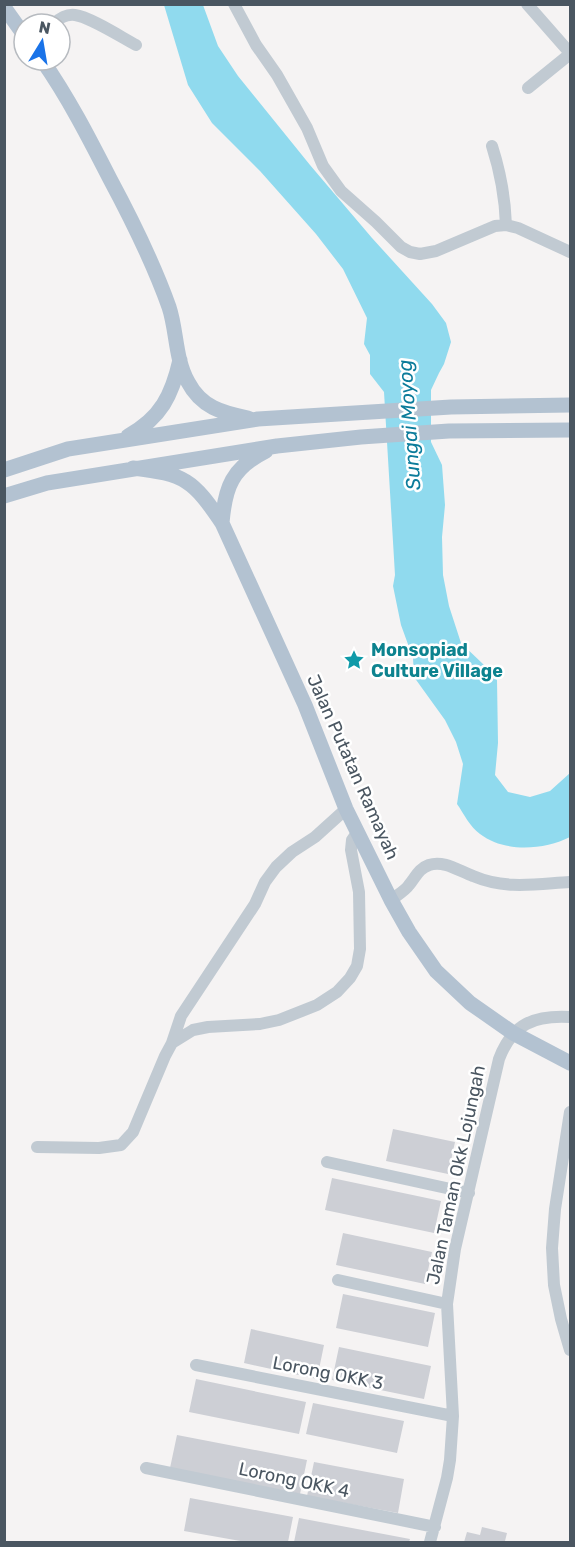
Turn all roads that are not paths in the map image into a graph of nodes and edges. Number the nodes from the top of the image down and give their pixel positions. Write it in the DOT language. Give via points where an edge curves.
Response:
graph roads {
  1 [pos="234,4"];
  2 [pos="527,4"];
  3 [pos="72,15"];
  4 [pos="136,45"];
  5 [pos="570,54"];
  6 [pos="49,72"];
  7 [pos="528,88"];
  8 [pos="492,146"];
  9 [pos="506,225"];
  10 [pos="570,252"];
  11 [pos="180,360"];
  12 [pos="570,405"];
  13 [pos="258,419"];
  14 [pos="570,430"];
  15 [pos="121,440"];
  16 [pos="277,446"];
  17 [pos="133,468"];
  18 [pos="4,470"];
  19 [pos="4,496"];
  20 [pos="222,523"];
  21 [pos="346,809"];
  22 [pos="357,833"];
  23 [pos="570,882"];
  24 [pos="391,900"];
  25 [pos="570,1017"];
  26 [pos="513,1033"];
  27 [pos="172,1043"];
  28 [pos="570,1062"];
  29 [pos="570,1112"];
  30 [pos="37,1147"];
  31 [pos="327,1162"];
  32 [pos="469,1193"];
  33 [pos="338,1280"];
  34 [pos="447,1304"];
  35 [pos="570,1350"];
  36 [pos="196,1365"];
  37 [pos="453,1416"];
  38 [pos="146,1468"];
  39 [pos="435,1527"];
  40 [pos="430,1542"];
  1 -- 9 [label="street" via="307,128 331,179 401,248 410,252 436,251"];
  2 -- 5 [label="street"];
  3 -- 4 [label="street" via="86,18"];
  5 -- 7 [label="street"];
  6 -- 11 [label="main road" via="140,237 169,309"];
  8 -- 9 [label="street" via="501,172"];
  9 -- 10 [label="street"];
  11 -- 13 [label="main road" via="187,382 207,404 216,410"];
  11 -- 15 [label="main road" via="165,402 153,419"];
  12 -- 13 [label="main road" via="451,407"];
  13 -- 15 [label="main road"];
  14 -- 16 [label="main road" via="449,431"];
  15 -- 18 [label="main road" via="68,449"];
  16 -- 17 [label="main road"];
  16 -- 20 [label="main road" via="239,469 224,501"];
  17 -- 19 [label="main road" via="47,483"];
  17 -- 20 [label="main road, Jalan Putatan Ramayah" via="177,476 193,485"];
  20 -- 21 [label="main road, Jalan Putatan Ramayah" via="305,705"];
  21 -- 22 [label="main road, Jalan Putatan Ramayah"];
  21 -- 27 [label="street" via="276,867 181,1016"];
  22 -- 24 [label="main road, Jalan Putatan Ramayah"];
  22 -- 27 [label="street" via="351,850 358,892 360,949 357,966 337,993 279,1020 193,1030"];
  23 -- 24 [label="street" via="514,886 489,882 458,868 431,864 422,868 409,886"];
  24 -- 26 [label="main road, Jalan Putatan Ramayah" via="436,971 470,1003"];
  25 -- 26 [label="street" via="548,1017"];
  26 -- 28 [label="main road, Jalan Putatan Ramayah"];
  26 -- 32 [label="street, Jalan Taman Okk Lojungah" via="499,1059"];
  27 -- 30 [label="street" via="133,1132 121,1144 99,1148"];
  29 -- 35 [label="street" via="552,1248 554,1285"];
  31 -- 32 [label="street"];
  32 -- 34 [label="street, Jalan Taman Okk Lojungah"];
  33 -- 34 [label="street"];
  34 -- 37 [label="street, Jalan Taman Okk Lojungah"];
  36 -- 37 [label="street, Lorong OKK 3"];
  37 -- 39 [label="street, Jalan Taman Okk Lojungah" via="450,1460"];
  38 -- 39 [label="street, Lorong OKK 4"];
  39 -- 40 [label="street, Jalan Taman Okk Lojungah"];
}
